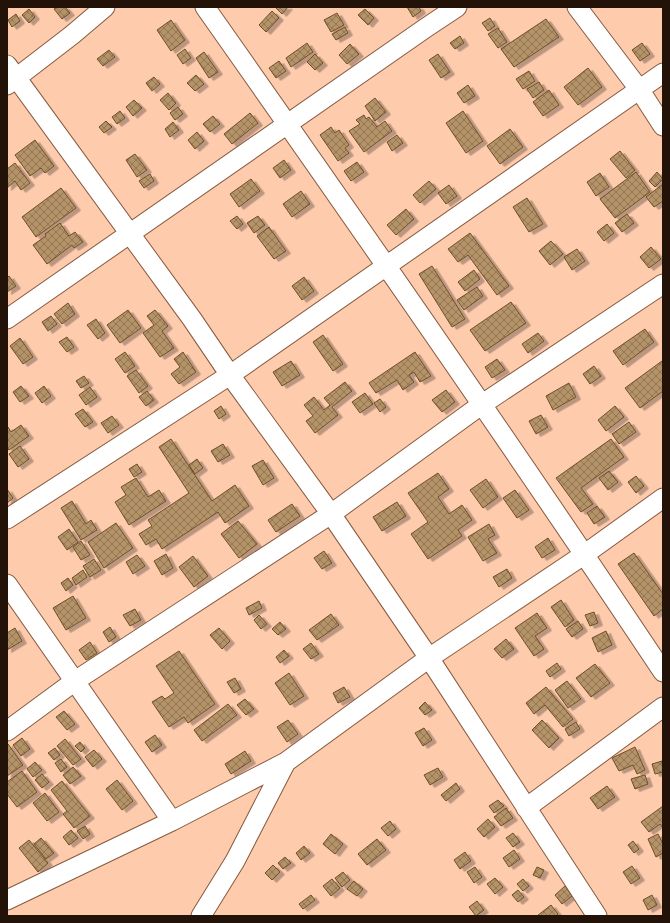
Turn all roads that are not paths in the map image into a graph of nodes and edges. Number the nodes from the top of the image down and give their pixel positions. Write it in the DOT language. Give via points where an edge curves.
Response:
graph roads {
  1 [pos="106,7"];
  2 [pos="205,7"];
  3 [pos="457,7"];
  4 [pos="577,7"];
  5 [pos="663,73"];
  6 [pos="10,76"];
  7 [pos="639,89"];
  8 [pos="287,125"];
  9 [pos="663,126"];
  10 [pos="129,233"];
  11 [pos="387,266"];
  12 [pos="663,284"];
  13 [pos="7,319"];
  14 [pos="230,375"];
  15 [pos="481,405"];
  16 [pos="663,498"];
  17 [pos="331,514"];
  18 [pos="7,519"];
  19 [pos="585,554"];
  20 [pos="7,584"];
  21 [pos="429,658"];
  22 [pos="663,672"];
  23 [pos="75,681"];
  24 [pos="663,707"];
  25 [pos="7,730"];
  26 [pos="286,762"];
  27 [pos="526,808"];
  28 [pos="172,821"];
  29 [pos="7,900"];
  30 [pos="201,916"];
  31 [pos="597,916"];
  1 -- 6 [label="street" via="72,35"];
  2 -- 8 [label="street"];
  3 -- 8 [label="street"];
  4 -- 7 [label="street"];
  5 -- 7 [label="street"];
  6 -- 10 [label="street"];
  7 -- 9 [label="street"];
  7 -- 11 [label="street"];
  8 -- 10 [label="street"];
  8 -- 11 [label="street"];
  10 -- 13 [label="street"];
  10 -- 14 [label="street"];
  11 -- 14 [label="street"];
  11 -- 15 [label="street"];
  12 -- 15 [label="street"];
  14 -- 17 [label="street"];
  14 -- 18 [label="street"];
  15 -- 17 [label="street"];
  15 -- 19 [label="street"];
  16 -- 19 [label="street"];
  17 -- 21 [label="street"];
  17 -- 23 [label="street"];
  19 -- 21 [label="street"];
  19 -- 22 [label="street"];
  20 -- 23 [label="street"];
  21 -- 26 [label="street"];
  21 -- 27 [label="street"];
  23 -- 25 [label="street"];
  23 -- 28 [label="street"];
  24 -- 27 [label="street"];
  26 -- 28 [label="street"];
  26 -- 30 [label="street" via="235,861"];
  27 -- 31 [label="street"];
  28 -- 29 [label="street"];
}
